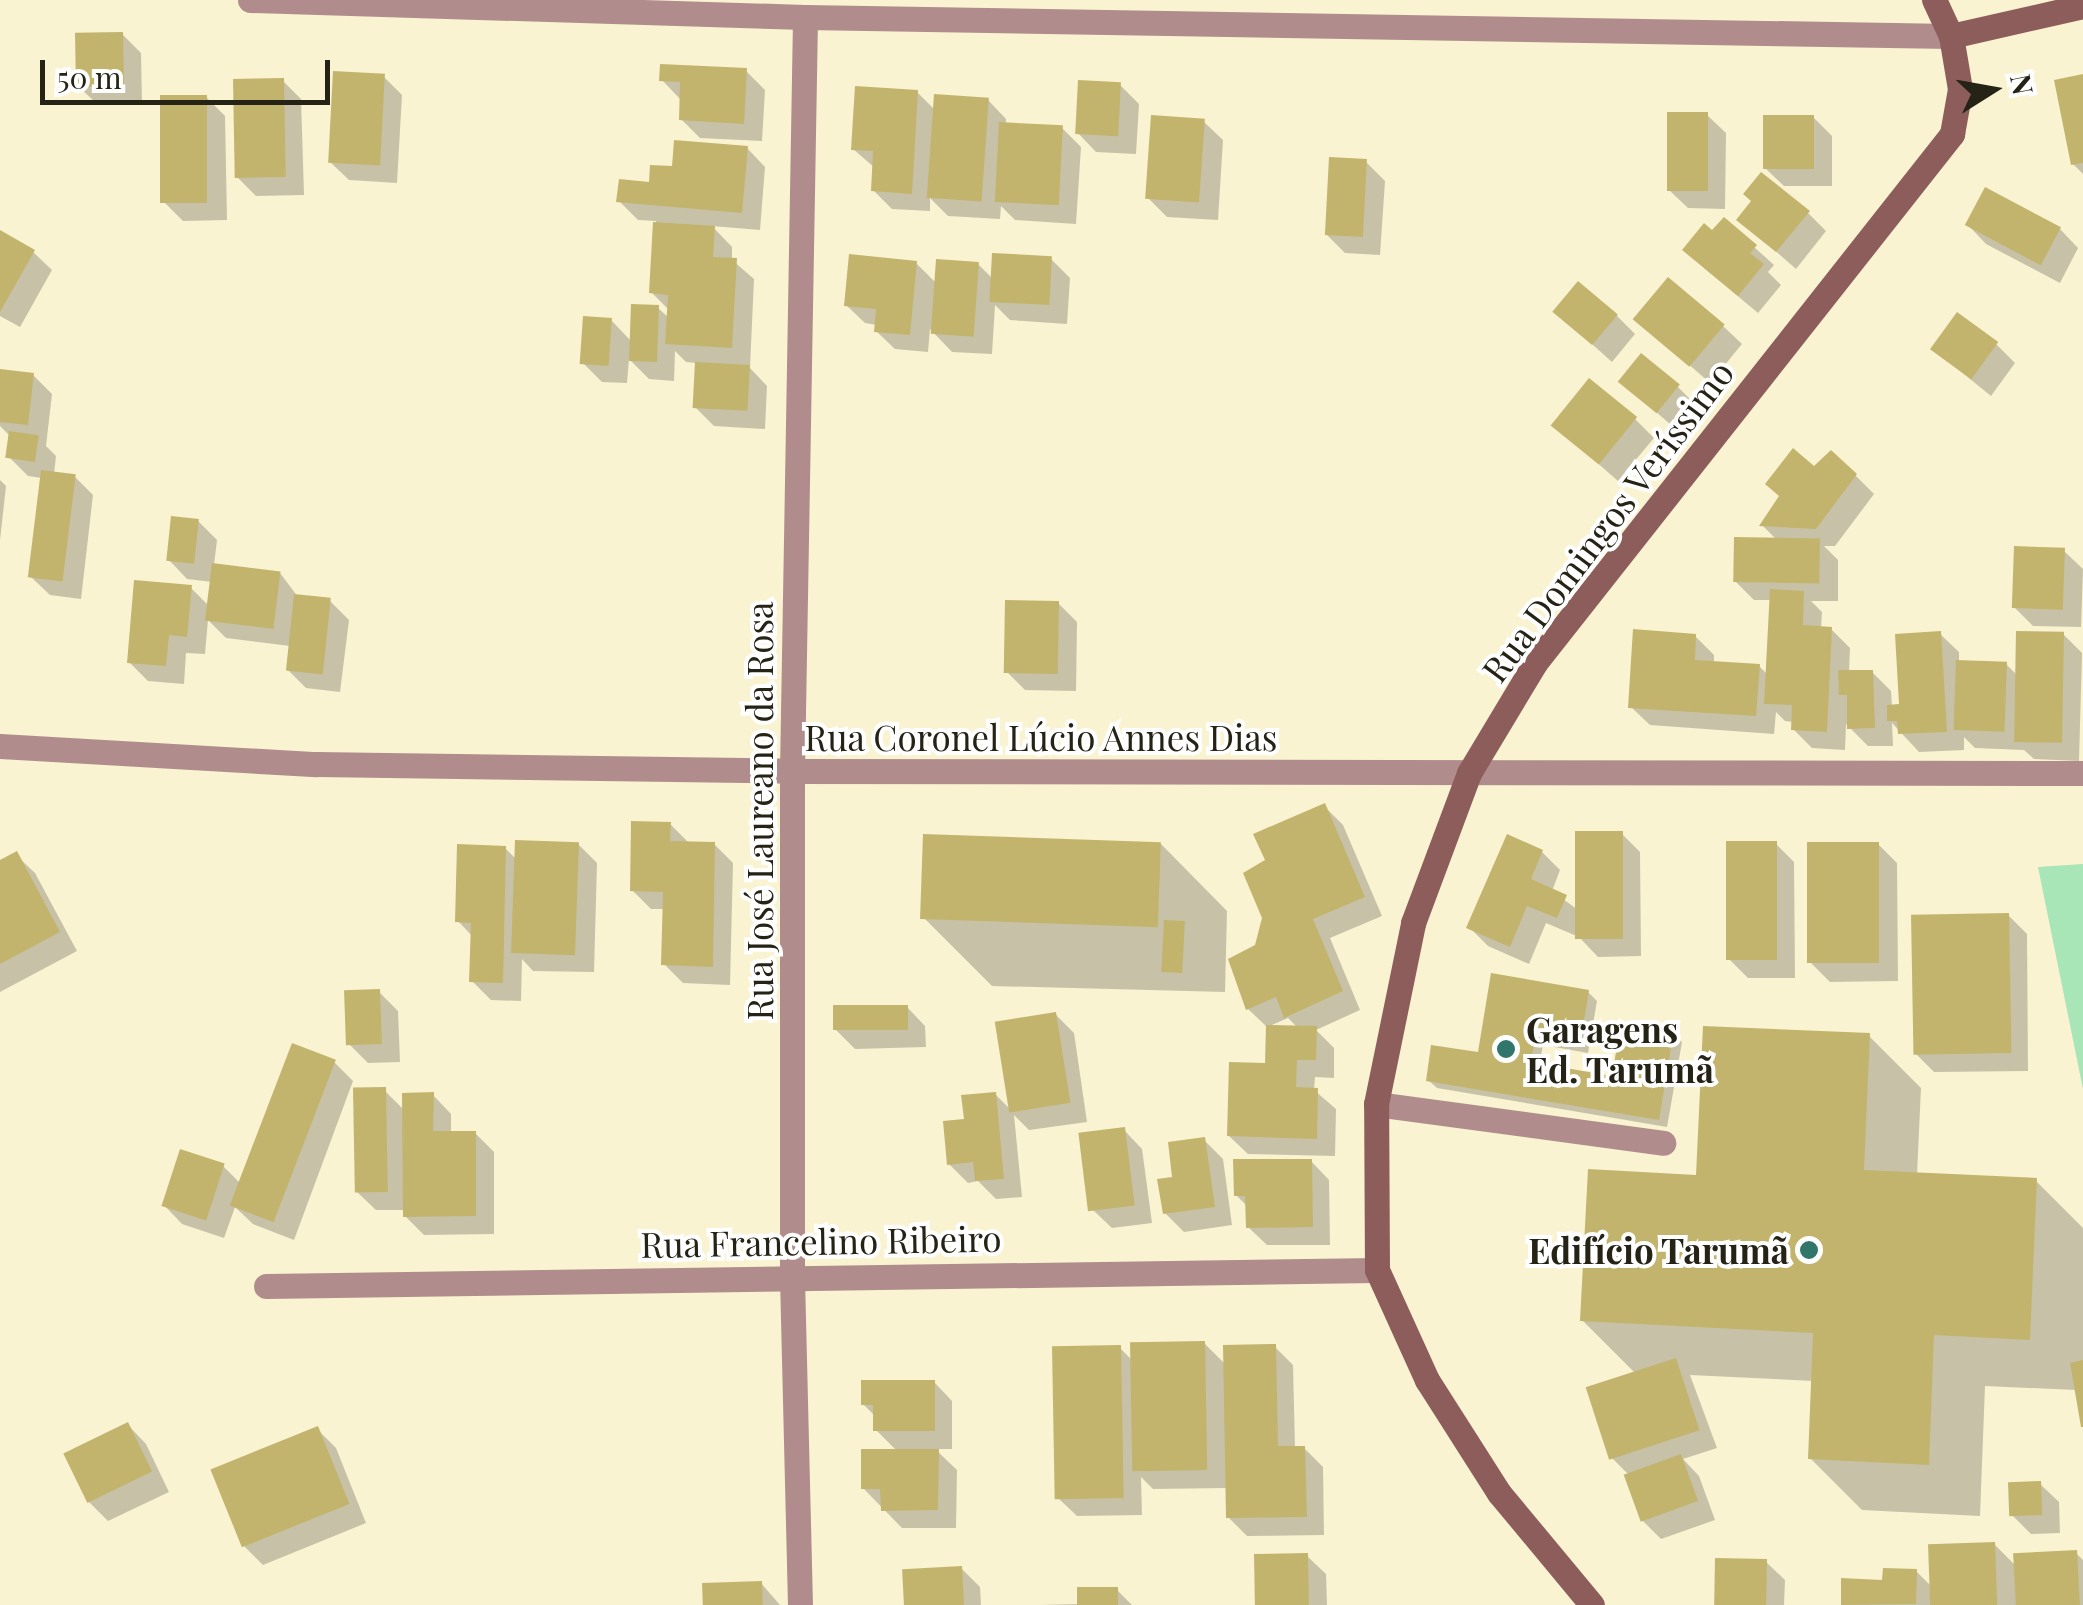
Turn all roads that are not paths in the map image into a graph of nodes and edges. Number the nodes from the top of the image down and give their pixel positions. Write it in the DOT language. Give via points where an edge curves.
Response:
graph roads {
  1 [pos="250,0"];
  2 [pos="1934,0"];
  3 [pos="342,3"];
  4 [pos="453,3"];
  5 [pos="2083,6"];
  6 [pos="1127,11"];
  7 [pos="805,17"];
  8 [pos="1950,36"];
  9 [pos="0,746"];
  10 [pos="792,771"];
  11 [pos="1468,773"];
  12 [pos="2083,773"];
  13 [pos="1376,1104"];
  14 [pos="1663,1143"];
  15 [pos="1377,1270"];
  16 [pos="792,1276"];
  17 [pos="266,1286"];
  18 [pos="800,1605"];
  19 [pos="1592,1605"];
  1 -- 3 [label="street"];
  2 -- 8 [label="street, Rua Domingos Veríssimo"];
  3 -- 4 [label="street"];
  4 -- 7 [label="street"];
  5 -- 8 [label="street"];
  6 -- 7 [label="street"];
  6 -- 8 [label="street"];
  7 -- 10 [label="street, Rua José Laureano da Rosa"];
  8 -- 11 [label="street, Rua Domingos Veríssimo" via="1960,89 1952,134 1535,663"];
  9 -- 10 [label="street, Rua Coronel Lúcio Annes Dias" via="316,764"];
  10 -- 11 [label="street, Rua Coronel Lúcio Annes Dias"];
  10 -- 16 [label="street, Rua José Laureano da Rosa"];
  11 -- 12 [label="street, Rua Coronel Lúcio Annes Dias"];
  11 -- 13 [label="street, Rua Domingos Veríssimo" via="1413,924"];
  13 -- 14 [label="street"];
  13 -- 15 [label="street, Rua Domingos Veríssimo"];
  15 -- 16 [label="street, Rua Francelino Ribeiro"];
  15 -- 19 [label="street, Rua Domingos Veríssimo" via="1427,1380 1499,1494"];
  16 -- 17 [label="street, Rua Francelino Ribeiro"];
  16 -- 18 [label="street, Rua José Laureano da Rosa"];
}
